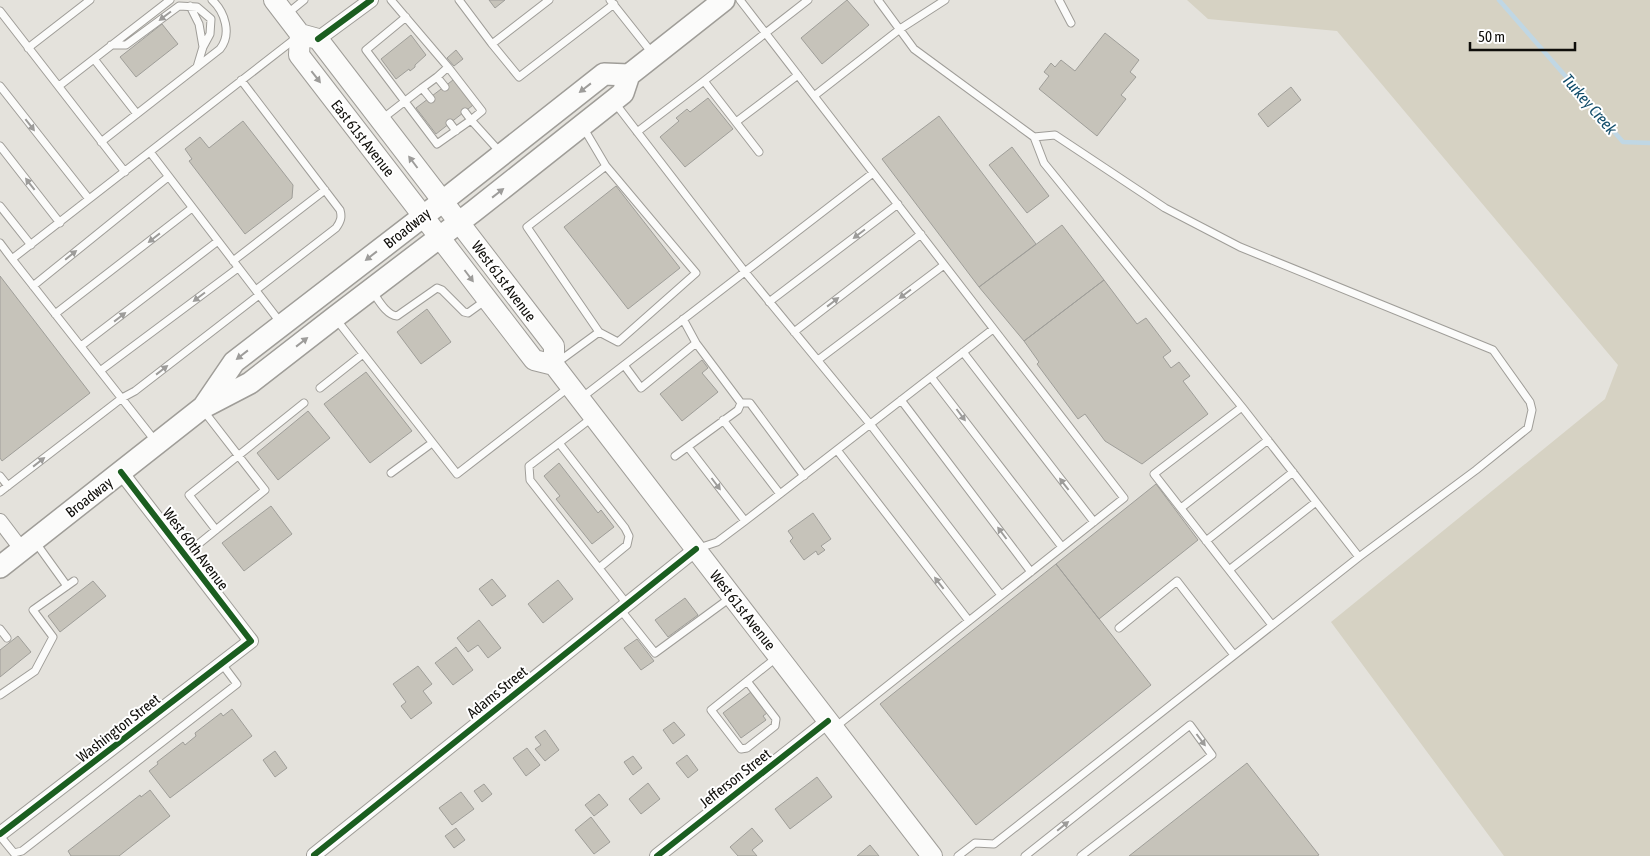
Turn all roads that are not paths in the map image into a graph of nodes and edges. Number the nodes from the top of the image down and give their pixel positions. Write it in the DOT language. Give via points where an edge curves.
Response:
graph roads {
  1 [pos="90,0"];
  2 [pos="170,0"];
  3 [pos="212,0"];
  4 [pos="304,0"];
  5 [pos="371,0"];
  6 [pos="391,0"];
  7 [pos="458,0"];
  8 [pos="549,0"];
  9 [pos="724,0"];
  10 [pos="740,0"];
  11 [pos="808,0"];
  12 [pos="878,0"];
  13 [pos="945,0"];
  14 [pos="1059,0"];
  15 [pos="612,2"];
  16 [pos="190,6"];
  17 [pos="280,8"];
  18 [pos="0,11"];
  19 [pos="406,17"];
  20 [pos="1071,23"];
  21 [pos="900,30"];
  22 [pos="765,32"];
  23 [pos="309,37"];
  24 [pos="492,44"];
  25 [pos="111,45"];
  26 [pos="203,47"];
  27 [pos="28,48"];
  28 [pos="654,55"];
  29 [pos="94,59"];
  30 [pos="448,67"];
  31 [pos="197,68"];
  32 [pos="629,75"];
  33 [pos="798,75"];
  34 [pos="436,77"];
  35 [pos="241,80"];
  36 [pos="704,80"];
  37 [pos="0,86"];
  38 [pos="59,86"];
  39 [pos="445,87"];
  40 [pos="422,88"];
  41 [pos="814,96"];
  42 [pos="431,99"];
  43 [pos="613,101"];
  44 [pos="404,102"];
  45 [pos="465,112"];
  46 [pos="137,114"];
  47 [pos="381,120"];
  48 [pos="471,120"];
  49 [pos="736,122"];
  50 [pos="450,123"];
  51 [pos="582,126"];
  52 [pos="456,131"];
  53 [pos="637,132"];
  54 [pos="1034,137"];
  55 [pos="101,142"];
  56 [pos="0,146"];
  57 [pos="150,152"];
  58 [pos="758,152"];
  59 [pos="502,154"];
  60 [pos="606,166"];
  61 [pos="125,172"];
  62 [pos="873,173"];
  63 [pos="168,177"];
  64 [pos="325,190"];
  65 [pos="89,200"];
  66 [pos="442,201"];
  67 [pos="898,204"];
  68 [pos="0,206"];
  69 [pos="192,208"];
  70 [pos="424,216"];
  71 [pos="60,222"];
  72 [pos="459,222"];
  73 [pos="921,234"];
  74 [pos="440,237"];
  75 [pos="218,241"];
  76 [pos="0,243"];
  77 [pos="31,245"];
  78 [pos="12,260"];
  79 [pos="233,261"];
  80 [pos="944,265"];
  81 [pos="238,268"];
  82 [pos="744,272"];
  83 [pos="34,286"];
  84 [pos="371,289"];
  85 [pos="257,293"];
  86 [pos="486,300"];
  87 [pos="769,302"];
  88 [pos="55,314"];
  89 [pos="335,317"];
  90 [pos="683,319"];
  91 [pos="282,325"];
  92 [pos="993,329"];
  93 [pos="598,332"];
  94 [pos="794,332"];
  95 [pos="696,343"];
  96 [pos="81,346"];
  97 [pos="963,352"];
  98 [pos="363,354"];
  99 [pos="818,360"];
  100 [pos="554,365"];
  101 [pos="624,365"];
  102 [pos="100,370"];
  103 [pos="931,377"];
  104 [pos="320,388"];
  105 [pos="575,392"];
  106 [pos="122,398"];
  107 [pos="901,400"];
  108 [pos="304,403"];
  109 [pos="741,403"];
  110 [pos="1242,407"];
  111 [pos="202,408"];
  112 [pos="594,416"];
  113 [pos="723,420"];
  114 [pos="870,424"];
  115 [pos="1268,440"];
  116 [pos="432,443"];
  117 [pos="559,443"];
  118 [pos="158,444"];
  119 [pos="688,447"];
  120 [pos="837,450"];
  121 [pos="238,455"];
  122 [pos="675,456"];
  123 [pos="121,472"];
  124 [pos="1293,472"];
  125 [pos="391,474"];
  126 [pos="0,476"];
  127 [pos="804,476"];
  128 [pos="8,486"];
  129 [pos="0,492"];
  130 [pos="780,494"];
  131 [pos="1316,502"];
  132 [pos="1181,508"];
  133 [pos="0,520"];
  134 [pos="745,521"];
  135 [pos="1094,522"];
  136 [pos="216,530"];
  137 [pos="1206,541"];
  138 [pos="28,545"];
  139 [pos="1062,547"];
  140 [pos="696,549"];
  141 [pos="185,555"];
  142 [pos="1359,557"];
  143 [pos="0,567"];
  144 [pos="599,568"];
  145 [pos="1229,570"];
  146 [pos="1031,572"];
  147 [pos="74,581"];
  148 [pos="67,586"];
  149 [pos="1002,595"];
  150 [pos="732,596"];
  151 [pos="624,607"];
  152 [pos="969,621"];
  153 [pos="1272,625"];
  154 [pos="1119,628"];
  155 [pos="0,629"];
  156 [pos="7,638"];
  157 [pos="251,641"];
  158 [pos="1234,655"];
  159 [pos="778,656"];
  160 [pos="222,664"];
  161 [pos="747,681"];
  162 [pos="0,695"];
  163 [pos="831,724"];
  164 [pos="0,835"];
  165 [pos="314,855"];
  166 [pos="658,856"];
  167 [pos="932,856"];
  168 [pos="958,856"];
  169 [pos="1025,856"];
  170 [pos="1081,856"];
  1 -- 27 [label="lane"];
  2 -- 25 [label="lane"];
  3 -- 31 [label="lane" via="223,14 226,39 220,49"];
  4 -- 17 [label="lane"];
  5 -- 23 [label="street"];
  6 -- 19 [label="lane"];
  7 -- 24 [label="lane"];
  8 -- 24 [label="lane"];
  9 -- 28 [label="main road, Broadway"];
  10 -- 22 [label="lane"];
  11 -- 22 [label="lane"];
  12 -- 21 [label="lane"];
  13 -- 21 [label="lane"];
  14 -- 20 [label="lane"];
  15 -- 24 [label="lane" via="520,77"];
  15 -- 28 [label="lane"];
  16 -- 25 [label="lane, one-way" via="179,6 126,45"];
  16 -- 26 [label="lane" via="199,24"];
  16 -- 26 [label="lane" via="197,7 211,19 210,34"];
  17 -- 23 [label="main road, East 61st Avenue"];
  18 -- 27 [label="lane"];
  19 -- 30 [label="lane"];
  19 -- 44 [label="lane" via="366,50"];
  21 -- 41 [label="lane"];
  21 -- 54 [label="lane" via="914,49"];
  22 -- 33 [label="lane"];
  22 -- 36 [label="lane"];
  23 -- 35 [label="lane"];
  23 -- 47 [label="main road, East 61st Avenue"];
  23 -- 70 [label="main road, East 61st Avenue, one-way" via="299,55"];
  25 -- 29 [label="lane"];
  26 -- 31 [label="lane"];
  27 -- 38 [label="lane"];
  28 -- 32 [label="main road, Broadway"];
  29 -- 38 [label="lane"];
  29 -- 46 [label="lane"];
  30 -- 34 [label="lane"];
  30 -- 48 [label="lane" via="482,111"];
  31 -- 46 [label="lane"];
  32 -- 43 [label="main road, Broadway" via="623,93"];
  32 -- 59 [label="main road, Broadway, one-way" via="604,74"];
  33 -- 41 [label="lane"];
  33 -- 49 [label="lane"];
  34 -- 39 [label="lane"];
  34 -- 40 [label="lane"];
  35 -- 57 [label="lane"];
  35 -- 64 [label="lane"];
  36 -- 49 [label="lane"];
  36 -- 53 [label="lane"];
  37 -- 65 [label="lane, one-way"];
  38 -- 55 [label="lane"];
  40 -- 42 [label="lane"];
  40 -- 44 [label="lane"];
  41 -- 62 [label="lane"];
  43 -- 51 [label="main road, Broadway"];
  43 -- 53 [label="lane"];
  44 -- 47 [label="lane"];
  44 -- 52 [label="lane" via="437,144"];
  45 -- 48 [label="lane"];
  46 -- 55 [label="lane"];
  66 -- 47 [label="main road, East 61st Avenue, one-way"];
  48 -- 52 [label="lane"];
  48 -- 59 [label="lane"];
  49 -- 58 [label="lane"];
  50 -- 52 [label="lane"];
  51 -- 60 [label="lane"];
  72 -- 51 [label="main road, Broadway, one-way"];
  53 -- 82 [label="lane"];
  54 -- 110 [label="lane" via="1044,163"];
  54 -- 142 [label="lane" via="1055,135 1165,208 1240,247 1493,350 1530,402 1532,410 1528,428"];
  55 -- 61 [label="lane"];
  71 -- 56 [label="lane, one-way"];
  57 -- 61 [label="lane"];
  57 -- 63 [label="lane"];
  59 -- 66 [label="main road, Broadway"];
  60 -- 93 [label="lane" via="528,227"];
  60 -- 93 [label="lane" via="696,273 618,342"];
  61 -- 65 [label="lane"];
  62 -- 67 [label="lane"];
  62 -- 82 [label="lane"];
  63 -- 69 [label="lane"];
  83 -- 63 [label="lane, one-way"];
  64 -- 79 [label="lane"];
  64 -- 85 [label="lane" via="340,210 341,220 336,228"];
  65 -- 71 [label="lane"];
  66 -- 70 [label="main road, Broadway"];
  66 -- 72 [label="main road, West 61st Avenue"];
  67 -- 73 [label="lane"];
  67 -- 87 [label="lane, one-way"];
  68 -- 77 [label="lane"];
  69 -- 75 [label="lane"];
  69 -- 88 [label="lane, one-way"];
  70 -- 74 [label="main road, East 61st Avenue"];
  70 -- 91 [label="main road, Broadway, one-way"];
  71 -- 77 [label="lane"];
  72 -- 74 [label="main road, Broadway"];
  72 -- 100 [label="main road, West 61st Avenue" via="554,346"];
  73 -- 80 [label="lane"];
  94 -- 73 [label="lane, one-way"];
  74 -- 84 [label="main road, Broadway"];
  74 -- 86 [label="main road, West 61st Avenue, one-way"];
  75 -- 79 [label="lane"];
  96 -- 75 [label="lane, one-way"];
  76 -- 78 [label="lane"];
  77 -- 78 [label="lane"];
  78 -- 83 [label="lane"];
  79 -- 81 [label="lane"];
  80 -- 92 [label="lane"];
  80 -- 99 [label="lane, one-way"];
  81 -- 85 [label="lane"];
  81 -- 102 [label="lane, one-way"];
  82 -- 87 [label="lane"];
  82 -- 90 [label="lane"];
  83 -- 88 [label="lane"];
  84 -- 86 [label="lane" via="392,316 397,316 437,288 468,313"];
  84 -- 89 [label="main road, Broadway"];
  85 -- 91 [label="lane"];
  106 -- 85 [label="lane, one-way"];
  86 -- 100 [label="main road, West 61st Avenue" via="534,360"];
  87 -- 94 [label="lane"];
  88 -- 96 [label="lane"];
  89 -- 98 [label="lane"];
  111 -- 89 [label="main road, Broadway, one-way" via="250,383"];
  90 -- 95 [label="lane"];
  90 -- 101 [label="lane"];
  91 -- 111 [label="main road, Broadway, one-way" via="234,362"];
  92 -- 97 [label="lane"];
  92 -- 135 [label="lane" via="1124,498"];
  93 -- 100 [label="lane"];
  94 -- 99 [label="lane"];
  95 -- 101 [label="lane" via="641,388"];
  95 -- 109 [label="lane"];
  96 -- 102 [label="lane"];
  97 -- 103 [label="lane"];
  135 -- 97 [label="lane, one-way"];
  98 -- 104 [label="lane"];
  98 -- 116 [label="lane"];
  99 -- 114 [label="lane"];
  100 -- 105 [label="main road, West 61st Avenue"];
  101 -- 105 [label="lane"];
  102 -- 106 [label="lane"];
  103 -- 107 [label="lane"];
  103 -- 139 [label="lane, one-way"];
  105 -- 112 [label="main road, West 61st Avenue"];
  105 -- 116 [label="lane" via="456,474"];
  106 -- 118 [label="lane"];
  128 -- 106 [label="lane, one-way"];
  107 -- 114 [label="lane"];
  146 -- 107 [label="lane, one-way"];
  108 -- 121 [label="lane"];
  109 -- 113 [label="lane" via="738,410"];
  109 -- 127 [label="lane" via="750,403"];
  110 -- 115 [label="lane"];
  110 -- 132 [label="lane" via="1154,474"];
  111 -- 118 [label="main road, Broadway"];
  111 -- 121 [label="lane"];
  112 -- 117 [label="lane"];
  112 -- 140 [label="main road, West 61st Avenue"];
  113 -- 119 [label="lane"];
  113 -- 130 [label="lane"];
  114 -- 120 [label="lane"];
  114 -- 149 [label="lane"];
  115 -- 124 [label="lane"];
  115 -- 132 [label="lane"];
  116 -- 125 [label="lane"];
  117 -- 144 [label="lane" via="629,536 627,545"];
  117 -- 144 [label="lane" via="529,466 530,480"];
  118 -- 123 [label="main road, Broadway"];
  119 -- 122 [label="lane"];
  119 -- 134 [label="lane, one-way"];
  120 -- 127 [label="lane"];
  152 -- 120 [label="lane, one-way"];
  121 -- 136 [label="lane" via="265,490"];
  121 -- 136 [label="lane" via="189,495"];
  123 -- 138 [label="main road, Broadway"];
  123 -- 141 [label="street, West 60th Avenue"];
  124 -- 131 [label="lane"];
  124 -- 137 [label="lane"];
  126 -- 128 [label="lane"];
  127 -- 130 [label="lane"];
  128 -- 129 [label="lane"];
  130 -- 134 [label="lane"];
  131 -- 142 [label="lane"];
  131 -- 145 [label="lane"];
  132 -- 137 [label="lane"];
  133 -- 138 [label="street"];
  134 -- 140 [label="lane" via="717,542"];
  135 -- 139 [label="lane"];
  136 -- 141 [label="lane"];
  137 -- 145 [label="lane"];
  138 -- 143 [label="main road, Broadway"];
  138 -- 148 [label="lane"];
  139 -- 146 [label="lane"];
  140 -- 150 [label="main road, West 61st Avenue"];
  140 -- 151 [label="street, Adams Street"];
  141 -- 157 [label="street, West 60th Avenue"];
  142 -- 153 [label="lane"];
  144 -- 151 [label="lane"];
  145 -- 153 [label="lane"];
  146 -- 149 [label="lane"];
  147 -- 148 [label="lane"];
  148 -- 162 [label="lane" via="32,610 53,637 35,671"];
  149 -- 152 [label="lane"];
  150 -- 151 [label="lane" via="655,653"];
  150 -- 159 [label="main road, West 61st Avenue"];
  151 -- 165 [label="street, Adams Street"];
  152 -- 163 [label="lane"];
  153 -- 158 [label="lane"];
  154 -- 158 [label="lane" via="1177,582"];
  155 -- 156 [label="lane"];
  157 -- 160 [label="street, Washington Street"];
  158 -- 168 [label="lane" via="994,844 975,843"];
  159 -- 161 [label="lane"];
  159 -- 163 [label="main road, West 61st Avenue"];
  160 -- 164 [label="street, Washington Street"];
  160 -- 164 [label="lane" via="237,684 22,851 12,852"];
  161 -- 161 [label="lane" via="711,710 741,749 747,748 774,726 776,719"];
  163 -- 166 [label="street, Jefferson Street"];
  163 -- 167 [label="main road, West 61st Avenue"];
  169 -- 170 [label="lane, one-way" via="1190,725 1212,755"];
}
